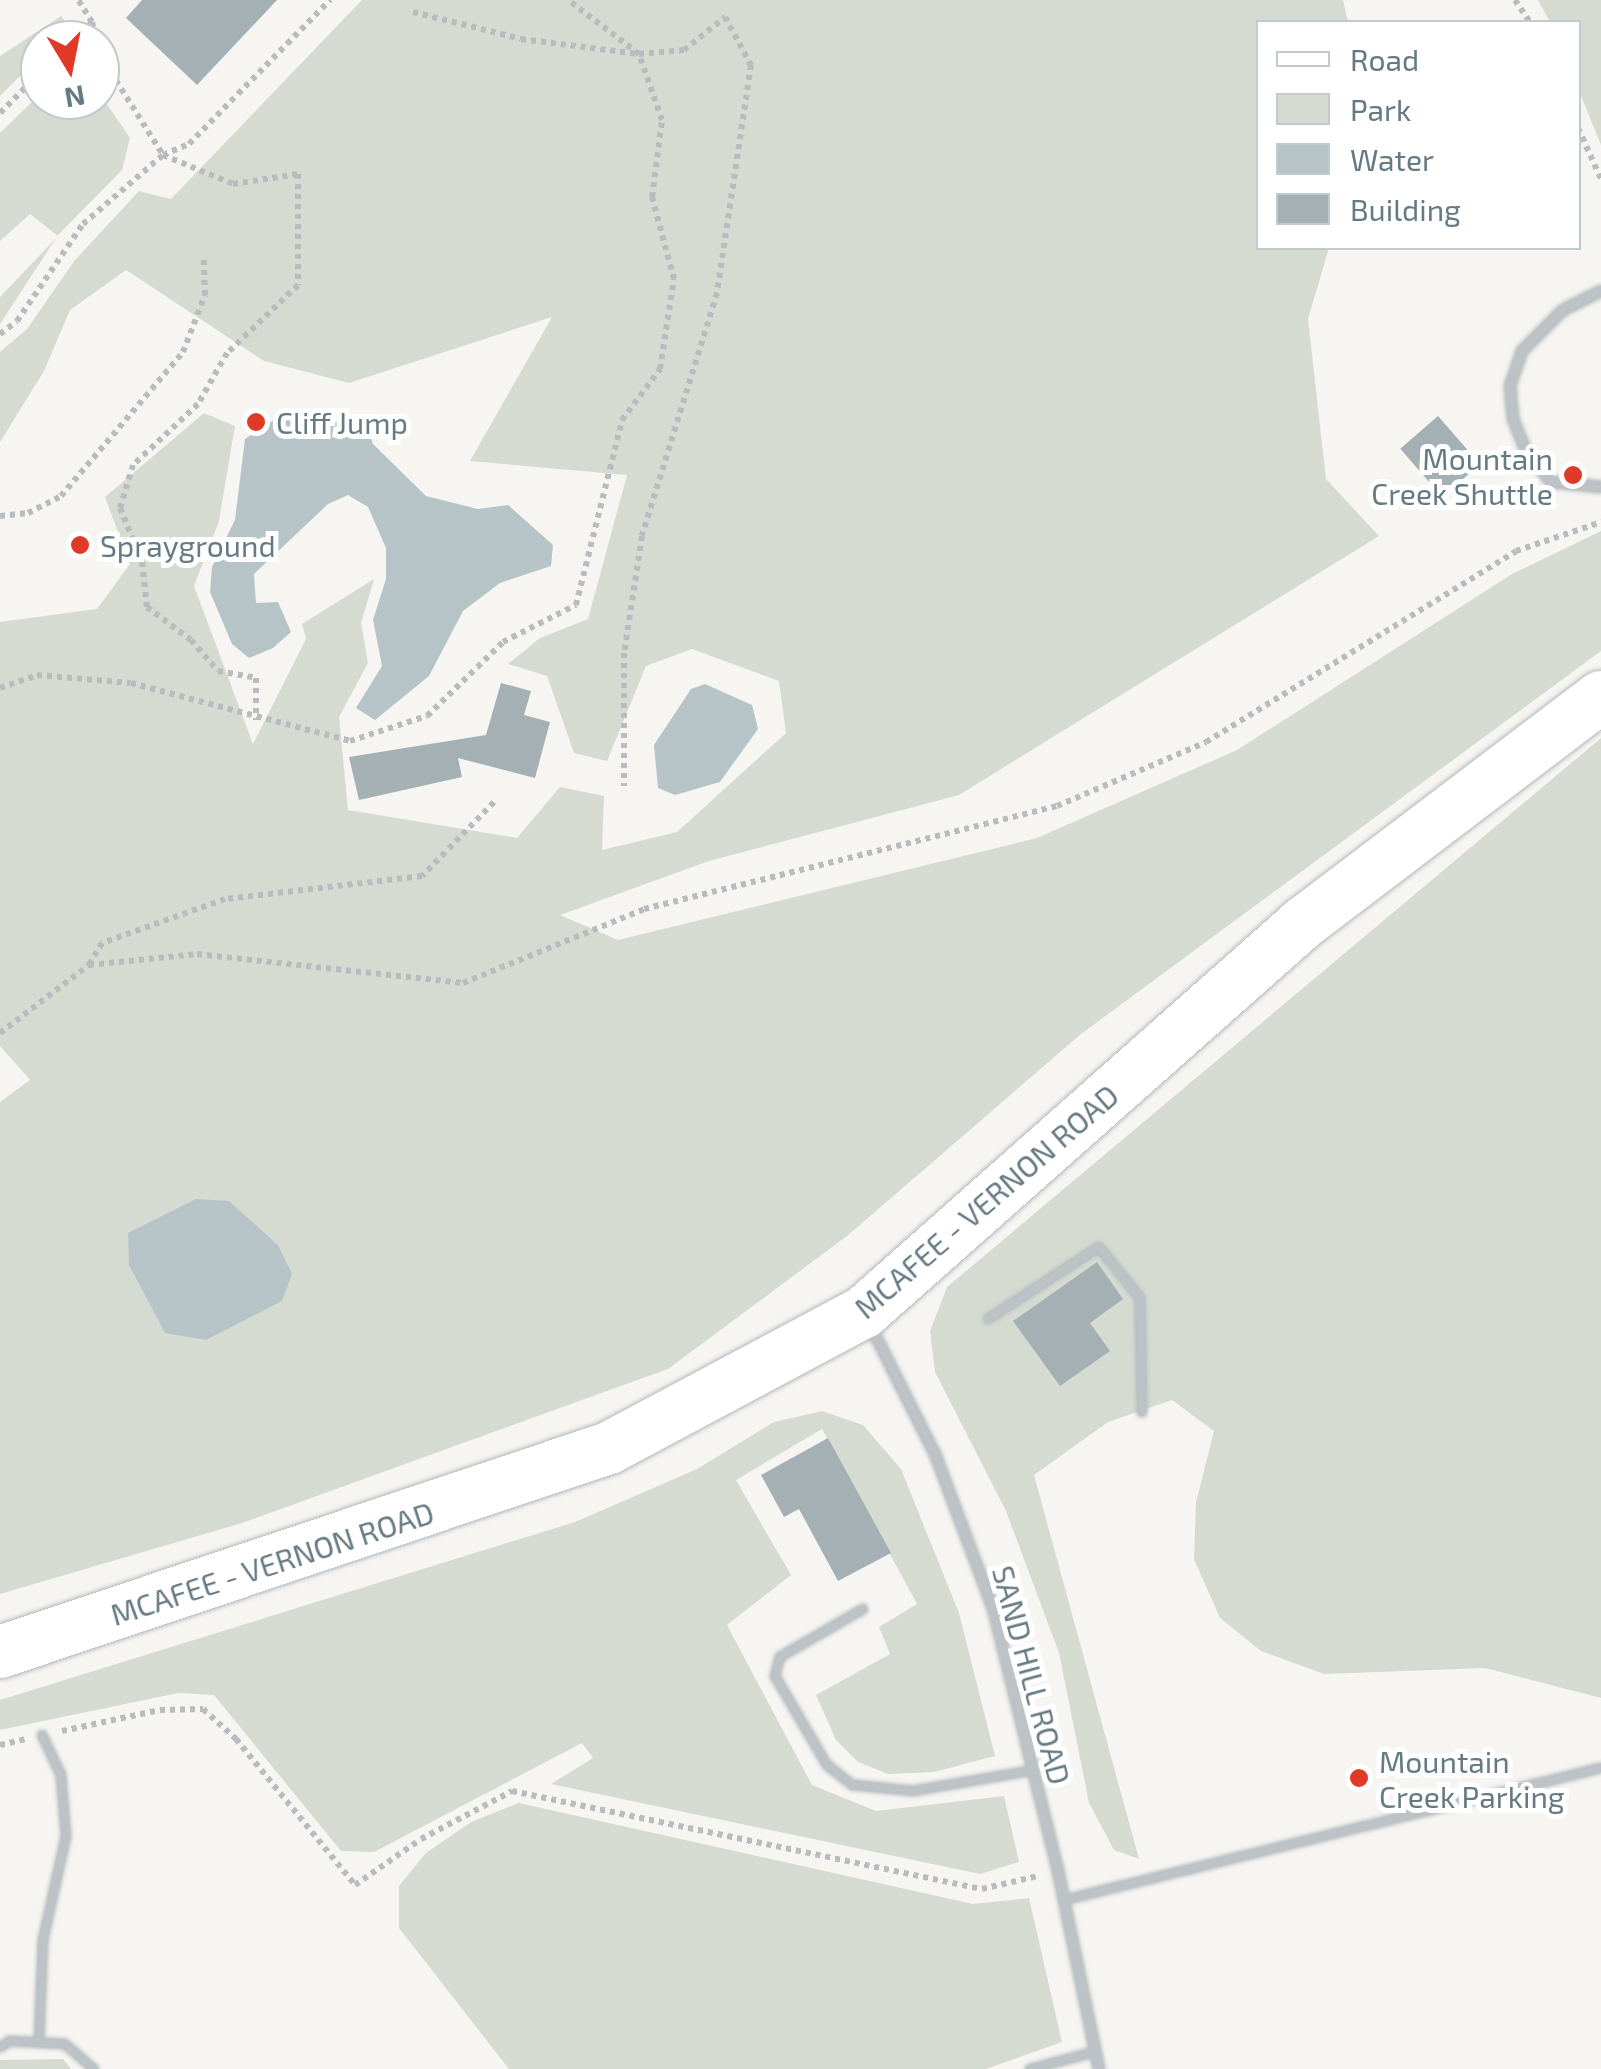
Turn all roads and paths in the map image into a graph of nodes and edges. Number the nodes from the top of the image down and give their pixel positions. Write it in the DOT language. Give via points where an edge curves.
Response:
graph roads {
  1 [pos="330,0"];
  2 [pos="568,0"];
  3 [pos="413,12"];
  4 [pos="640,54"];
  5 [pos="120,86"];
  6 [pos="20,93"];
  7 [pos="0,113"];
  8 [pos="1581,135"];
  9 [pos="164,155"];
  10 [pos="1601,179"];
  11 [pos="204,258"];
  12 [pos="1601,291"];
  13 [pos="0,334"];
  14 [pos="1601,487"];
  15 [pos="0,516"];
  16 [pos="1601,522"];
  17 [pos="0,688"];
  18 [pos="1601,697"];
  19 [pos="256,720"];
  20 [pos="624,786"];
  21 [pos="494,802"];
  22 [pos="90,965"];
  23 [pos="0,1033"];
  24 [pos="864,1312"];
  25 [pos="988,1319"];
  26 [pos="1142,1412"];
  27 [pos="863,1609"];
  28 [pos="0,1652"];
  29 [pos="42,1735"];
  30 [pos="0,1745"];
  31 [pos="1601,1768"];
  32 [pos="1034,1770"];
  33 [pos="1058,1870"];
  34 [pos="1064,1900"];
  35 [pos="39,2042"];
  36 [pos="0,2047"];
  37 [pos="1095,2052"];
  38 [pos="94,2069"];
  39 [pos="1030,2069"];
  40 [pos="1099,2069"];
  1 -- 9 [label="path" via="188,144"];
  2 -- 4 [label="path"];
  3 -- 4 [label="path" via="521,38"];
  4 -- 19 [label="path" via="662,120 652,197 674,278 660,369 622,420 576,606 503,642 427,716 350,742"];
  4 -- 20 [label="path" via="684,50 726,17 751,65 717,294 642,536 624,653"];
  5 -- 9 [label="path"];
  6 -- 7 [label="path"];
  8 -- 10 [label="path"];
  9 -- 13 [label="path" via="84,224 17,321"];
  9 -- 19 [label="path" via="234,184 298,174 298,285 227,352 198,404 132,466 120,508 142,562 147,607 192,640 218,671 256,678"];
  11 -- 15 [label="path" via="205,296 183,352 60,496 28,512"];
  12 -- 14 [label="street" via="1563,310 1522,351 1510,384 1526,451 1551,482"];
  16 -- 22 [label="path" via="1516,551 1206,742 1057,806 644,910 463,983 197,954"];
  17 -- 19 [label="path" via="37,675 131,682"];
  18 -- 24 [label="main road, MCAFEE - VERNON ROAD" via="1303,923"];
  21 -- 22 [label="path" via="422,876 226,899 102,943"];
  22 -- 23 [label="path"];
  24 -- 28 [label="main road, MCAFEE - VERNON ROAD" via="609,1448"];
  24 -- 32 [label="street, SAND HILL ROAD" via="935,1454 986,1591"];
  25 -- 26 [label="lane" via="1099,1247 1140,1298"];
  27 -- 32 [label="lane" via="780,1658 775,1676 828,1765 854,1785 912,1791"];
  29 -- 30 [label="path"];
  29 -- 33 [label="path" via="160,1710 203,1709 236,1739 355,1886 421,1839 512,1792 982,1890"];
  29 -- 35 [label="lane" via="60,1775 66,1836 43,1940"];
  31 -- 34 [label="lane"];
  32 -- 33 [label="street, SAND HILL ROAD"];
  33 -- 34 [label="street, SAND HILL ROAD"];
  34 -- 37 [label="street, SAND HILL ROAD"];
  35 -- 36 [label="lane"];
  35 -- 38 [label="lane" via="65,2044"];
  37 -- 39 [label="lane"];
  37 -- 40 [label="street, SAND HILL ROAD"];
}
